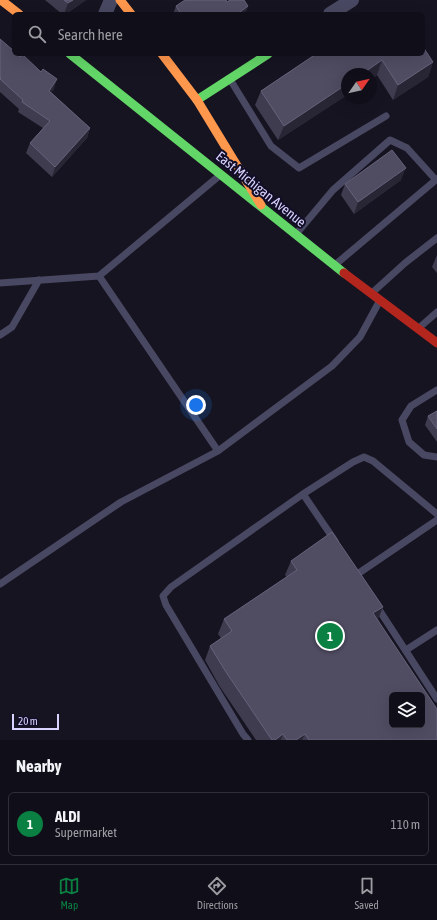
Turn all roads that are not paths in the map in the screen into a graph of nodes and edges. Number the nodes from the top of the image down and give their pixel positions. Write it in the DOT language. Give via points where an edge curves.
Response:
graph roads {
  1 [pos="1,0"];
  2 [pos="111,0"];
  3 [pos="120,0"];
  4 [pos="352,0"];
  5 [pos="16,12"];
  6 [pos="106,12"];
  7 [pos="129,12"];
  8 [pos="333,12"];
  9 [pos="164,56"];
  10 [pos="265,56"];
  11 [pos="83,58"];
  12 [pos="230,79"];
  13 [pos="197,100"];
  14 [pos="386,116"];
  15 [pos="220,175"];
  16 [pos="436,179"];
  17 [pos="264,210"];
  18 [pos="295,234"];
  19 [pos="437,238"];
  20 [pos="335,265"];
  21 [pos="99,276"];
  22 [pos="39,280"];
  23 [pos="0,283"];
  24 [pos="372,294"];
  25 [pos="380,300"];
  26 [pos="437,312"];
  27 [pos="418,329"];
  28 [pos="0,335"];
  29 [pos="437,343"];
  30 [pos="437,390"];
  31 [pos="218,451"];
  32 [pos="437,457"];
  33 [pos="303,494"];
  34 [pos="437,514"];
  35 [pos="437,520"];
  36 [pos="339,548"];
  37 [pos="352,568"];
  38 [pos="0,584"];
  39 [pos="373,600"];
  40 [pos="437,630"];
  41 [pos="406,650"];
  42 [pos="437,699"];
  43 [pos="248,740"];
  1 -- 5 [label="main road"];
  2 -- 6 [label="street"];
  3 -- 7 [label="main road"];
  4 -- 8 [label="street"];
  9 -- 13 [label="main road"];
  10 -- 12 [label="main road"];
  11 -- 15 [label="main road, East Michigan Avenue"];
  12 -- 13 [label="main road"];
  12 -- 14 [label="lane" via="272,146 299,168"];
  13 -- 17 [label="main road"];
  15 -- 17 [label="main road, East Michigan Avenue"];
  15 -- 21 [label="lane"];
  16 -- 18 [label="lane" via="407,148 390,140 333,190"];
  16 -- 20 [label="lane"];
  17 -- 18 [label="main road, East Michigan Avenue"];
  18 -- 20 [label="main road, East Michigan Avenue"];
  19 -- 24 [label="lane"];
  20 -- 24 [label="main road, East Michigan Avenue"];
  21 -- 22 [label="lane"];
  21 -- 31 [label="lane"];
  22 -- 23 [label="lane"];
  22 -- 28 [label="lane" via="12,327"];
  24 -- 25 [label="main road, East Michigan Avenue"];
  25 -- 27 [label="main road, East Michigan Avenue"];
  25 -- 31 [label="lane" via="360,337 332,366"];
  26 -- 27 [label="lane"];
  27 -- 29 [label="main road, East Michigan Avenue"];
  30 -- 32 [label="lane" via="411,406 402,420 409,442 424,456"];
  31 -- 38 [label="lane" via="121,502"];
  33 -- 34 [label="lane" via="364,457 373,461"];
  33 -- 36 [label="lane"];
  33 -- 43 [label="lane" via="163,596"];
  35 -- 37 [label="lane" via="358,578"];
  39 -- 41 [label="lane"];
  40 -- 41 [label="lane"];
  41 -- 42 [label="lane"];
}
